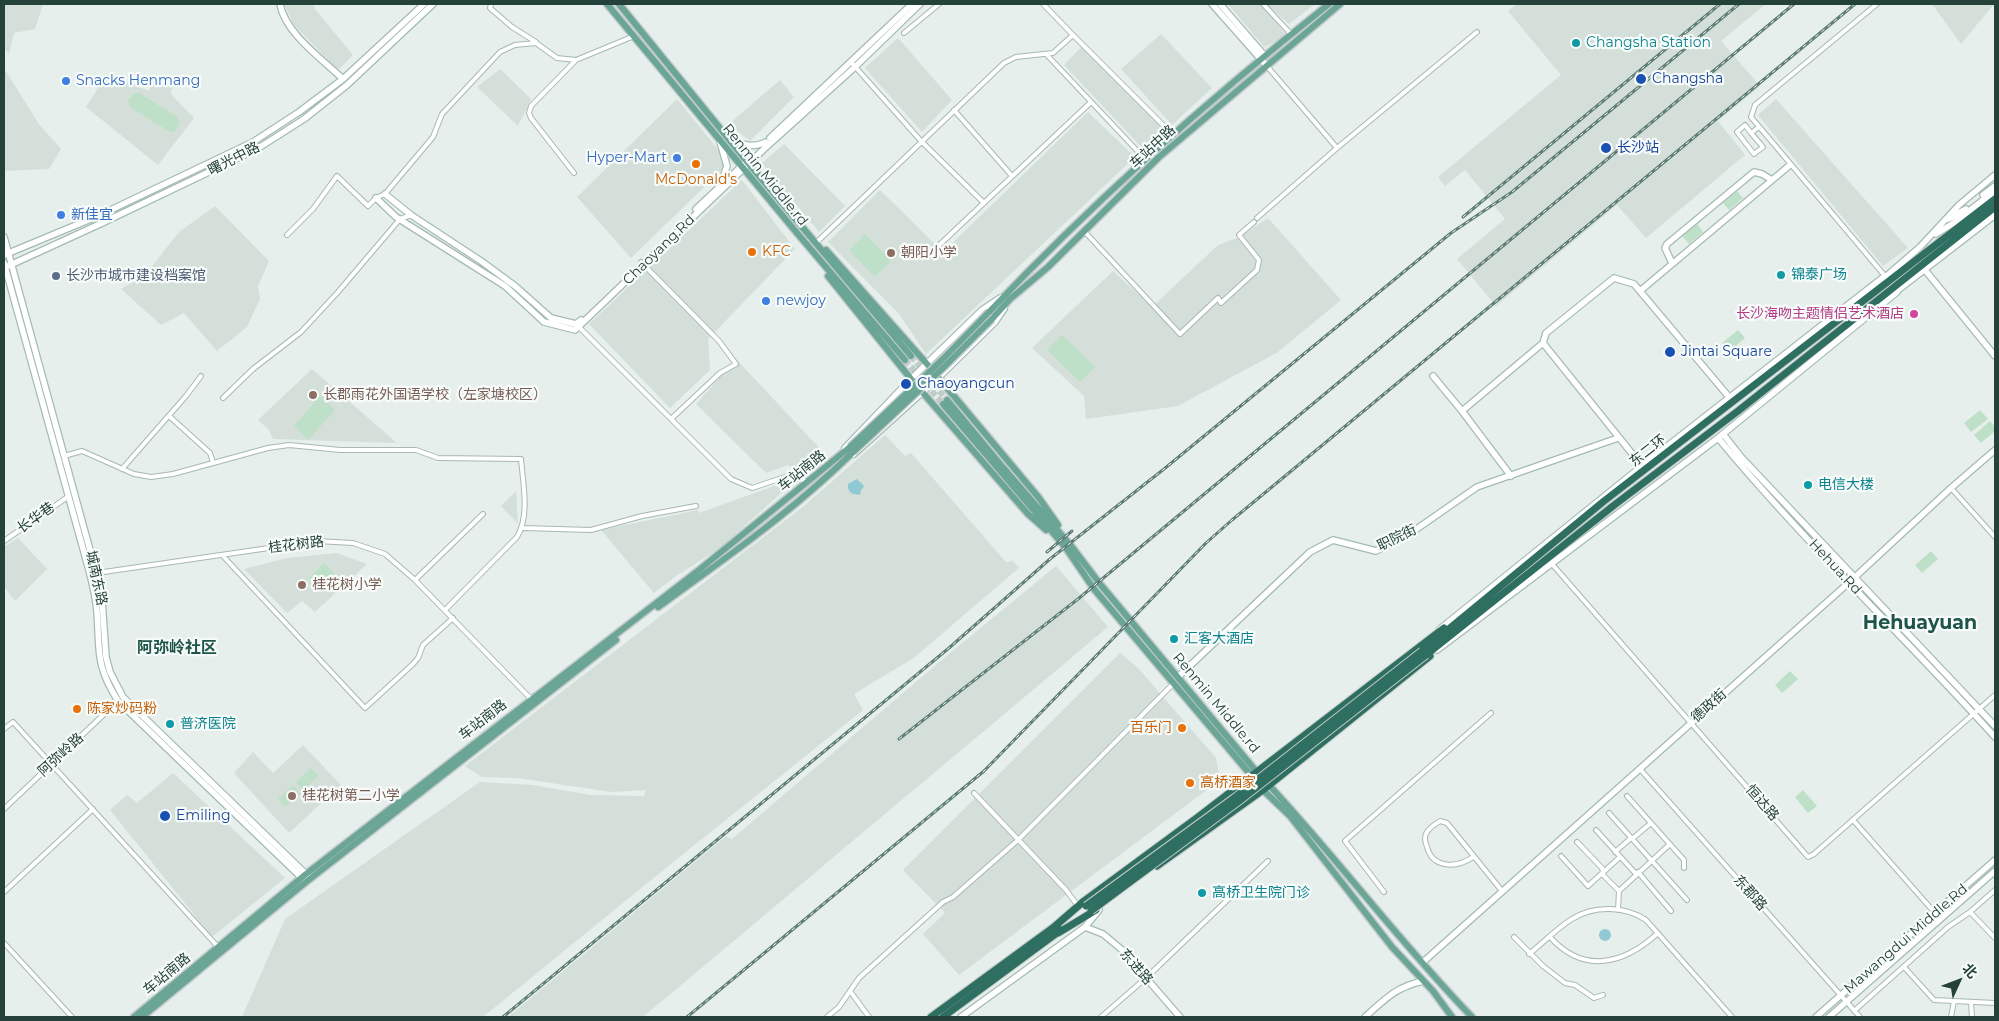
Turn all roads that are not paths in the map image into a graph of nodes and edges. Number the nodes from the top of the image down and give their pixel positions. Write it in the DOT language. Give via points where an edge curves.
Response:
graph roads {
  1 [pos="280,4"];
  2 [pos="424,4"];
  3 [pos="433,4"];
  4 [pos="491,4"];
  5 [pos="607,4"];
  6 [pos="619,4"];
  7 [pos="912,4"];
  8 [pos="920,4"];
  9 [pos="939,4"];
  10 [pos="1043,4"];
  11 [pos="1212,4"];
  12 [pos="1220,4"];
  13 [pos="1264,4"];
  14 [pos="1329,4"];
  15 [pos="1340,4"];
  16 [pos="1876,4"];
  17 [pos="1477,32"];
  18 [pos="904,33"];
  19 [pos="1073,34"];
  20 [pos="1291,34"];
  21 [pos="634,36"];
  22 [pos="536,43"];
  23 [pos="1046,54"];
  24 [pos="576,60"];
  25 [pos="1264,60"];
  26 [pos="853,65"];
  27 [pos="342,79"];
  28 [pos="1091,102"];
  29 [pos="954,110"];
  30 [pos="1759,127"];
  31 [pos="1751,133"];
  32 [pos="726,135"];
  33 [pos="1173,135"];
  34 [pos="718,137"];
  35 [pos="766,142"];
  36 [pos="922,142"];
  37 [pos="1337,148"];
  38 [pos="1146,160"];
  39 [pos="1790,164"];
  40 [pos="745,165"];
  41 [pos="574,173"];
  42 [pos="1995,175"];
  43 [pos="1012,176"];
  44 [pos="1772,180"];
  45 [pos="1995,186"];
  46 [pos="719,188"];
  47 [pos="1995,191"];
  48 [pos="385,194"];
  49 [pos="376,198"];
  50 [pos="1995,199"];
  51 [pos="984,203"];
  52 [pos="1995,207"];
  53 [pos="411,215"];
  54 [pos="1995,215"];
  55 [pos="400,219"];
  56 [pos="1946,221"];
  57 [pos="800,225"];
  58 [pos="1084,231"];
  59 [pos="796,233"];
  60 [pos="287,235"];
  61 [pos="4,237"];
  62 [pos="1927,239"];
  63 [pos="818,241"];
  64 [pos="935,249"];
  65 [pos="6,254"];
  66 [pos="643,263"];
  67 [pos="1672,263"];
  68 [pos="6,266"];
  69 [pos="1925,270"];
  70 [pos="1885,276"];
  71 [pos="1896,285"];
  72 [pos="1640,291"];
  73 [pos="1008,297"];
  74 [pos="1867,302"];
  75 [pos="578,326"];
  76 [pos="1543,344"];
  77 [pos="1995,356"];
  78 [pos="926,364"];
  79 [pos="201,376"];
  80 [pos="1433,376"];
  81 [pos="938,378"];
  82 [pos="911,379"];
  83 [pos="923,393"];
  84 [pos="1729,397"];
  85 [pos="223,398"];
  86 [pos="945,402"];
  87 [pos="1462,411"];
  88 [pos="1738,411"];
  89 [pos="169,416"];
  90 [pos="671,419"];
  91 [pos="1734,424"];
  92 [pos="1721,436"];
  93 [pos="1618,438"];
  94 [pos="1693,445"];
  95 [pos="1705,448"];
  96 [pos="852,449"];
  97 [pos="1995,450"];
  98 [pos="64,456"];
  99 [pos="833,462"];
  100 [pos="842,462"];
  101 [pos="213,463"];
  102 [pos="1642,466"];
  103 [pos="122,469"];
  104 [pos="1511,476"];
  105 [pos="807,483"];
  106 [pos="1951,488"];
  107 [pos="69,496"];
  108 [pos="696,506"];
  109 [pos="483,514"];
  110 [pos="523,528"];
  111 [pos="1995,537"];
  112 [pos="4,541"];
  113 [pos="1069,548"];
  114 [pos="222,555"];
  115 [pos="1552,564"];
  116 [pos="93,573"];
  117 [pos="415,580"];
  118 [pos="1851,580"];
  119 [pos="445,610"];
  120 [pos="1469,611"];
  121 [pos="453,618"];
  122 [pos="1469,622"];
  123 [pos="1430,637"];
  124 [pos="1437,650"];
  125 [pos="1424,653"];
  126 [pos="1178,676"];
  127 [pos="1173,684"];
  128 [pos="1995,695"];
  129 [pos="531,699"];
  130 [pos="118,701"];
  131 [pos="1980,709"];
  132 [pos="1492,713"];
  133 [pos="1974,714"];
  134 [pos="1691,722"];
  135 [pos="1995,726"];
  136 [pos="4,729"];
  137 [pos="1995,737"];
  138 [pos="52,763"];
  139 [pos="1640,769"];
  140 [pos="1255,774"];
  141 [pos="1266,787"];
  142 [pos="974,793"];
  143 [pos="1627,796"];
  144 [pos="4,809"];
  145 [pos="93,809"];
  146 [pos="1609,814"];
  147 [pos="1853,820"];
  148 [pos="1651,823"];
  149 [pos="1596,830"];
  150 [pos="1632,838"];
  151 [pos="1018,840"];
  152 [pos="1577,842"];
  153 [pos="1670,844"];
  154 [pos="1616,852"];
  155 [pos="1561,856"];
  156 [pos="1473,857"];
  157 [pos="1620,857"];
  158 [pos="1268,860"];
  159 [pos="1651,860"];
  160 [pos="1995,860"];
  161 [pos="1684,868"];
  162 [pos="1995,871"];
  163 [pos="1603,872"];
  164 [pos="1637,873"];
  165 [pos="306,878"];
  166 [pos="1995,890"];
  167 [pos="1502,891"];
  168 [pos="1619,891"];
  169 [pos="4,892"];
  170 [pos="1384,892"];
  171 [pos="1687,900"];
  172 [pos="1078,906"];
  173 [pos="1102,906"];
  174 [pos="1618,910"];
  175 [pos="1671,911"];
  176 [pos="1970,912"];
  177 [pos="1935,913"];
  178 [pos="1085,927"];
  179 [pos="1056,930"];
  180 [pos="1658,933"];
  181 [pos="1514,937"];
  182 [pos="1550,937"];
  183 [pos="1995,938"];
  184 [pos="4,943"];
  185 [pos="220,950"];
  186 [pos="1530,954"];
  187 [pos="1422,963"];
  188 [pos="1904,968"];
  189 [pos="1146,978"];
  190 [pos="1423,981"];
  191 [pos="1437,981"];
  192 [pos="850,991"];
  193 [pos="1603,995"];
  194 [pos="1841,996"];
  195 [pos="1954,1001"];
  196 [pos="1847,1002"];
  197 [pos="1971,1002"];
  198 [pos="1995,1003"];
  199 [pos="1854,1011"];
  200 [pos="72,1017"];
  201 [pos="134,1017"];
  202 [pos="142,1017"];
  203 [pos="827,1017"];
  204 [pos="869,1017"];
  205 [pos="931,1017"];
  206 [pos="943,1017"];
  207 [pos="964,1017"];
  208 [pos="1100,1017"];
  209 [pos="1180,1017"];
  210 [pos="1365,1017"];
  211 [pos="1454,1017"];
  212 [pos="1467,1017"];
  213 [pos="1472,1017"];
  214 [pos="1732,1017"];
  215 [pos="1816,1017"];
  216 [pos="1829,1017"];
  217 [pos="1860,1017"];
  218 [pos="1952,1017"];
  219 [pos="1972,1017"];
  1 -- 27 [label="street" via="289,27"];
  2 -- 27 [label="street, 曙光中路"];
  3 -- 68 [label="street, 曙光中路" via="347,84 304,119 257,148"];
  4 -- 22 [label="street" via="490,8"];
  5 -- 21 [label="main road, Renmin Middle.rd"];
  6 -- 32 [label="main road, Renmin Middle.rd"];
  7 -- 26 [label="street, Chaoyang.Rd"];
  8 -- 26 [label="street, Chaoyang.Rd"];
  9 -- 18 [label="street"];
  10 -- 19 [label="street"];
  11 -- 25 [label="street"];
  12 -- 25 [label="street"];
  13 -- 20 [label="street"];
  14 -- 20 [label="main road, 车站中路"];
  15 -- 25 [label="main road, 车站中路"];
  16 -- 30 [label="street" via="1755,106 1751,117"];
  17 -- 37 [label="street"];
  19 -- 23 [label="street" via="1053,53"];
  19 -- 33 [label="street"];
  20 -- 25 [label="main road, 车站中路"];
  21 -- 24 [label="street"];
  21 -- 34 [label="main road, Renmin Middle.rd"];
  22 -- 24 [label="street" via="557,58"];
  22 -- 48 [label="street" via="500,52 442,114 433,137"];
  23 -- 28 [label="street"];
  23 -- 29 [label="street" via="1016,57 1004,63"];
  24 -- 41 [label="street" via="531,106 529,113"];
  25 -- 33 [label="main road, 车站中路"];
  25 -- 37 [label="street"];
  25 -- 58 [label="main road, 车站中路"];
  26 -- 35 [label="street, Chaoyang.Rd"];
  26 -- 36 [label="street"];
  26 -- 40 [label="street, Chaoyang.Rd"];
  27 -- 65 [label="street, 曙光中路" via="253,142 98,216"];
  28 -- 38 [label="street"];
  28 -- 43 [label="street"];
  29 -- 36 [label="street"];
  29 -- 43 [label="street"];
  30 -- 31 [label="street"];
  30 -- 39 [label="street"];
  31 -- 31 [label="street" via="1745,126 1737,132 1754,154 1763,146"];
  32 -- 35 [label="street" via="750,147"];
  32 -- 40 [label="main road, Renmin Middle.rd"];
  33 -- 38 [label="main road, 车站中路"];
  34 -- 40 [label="main road, Renmin Middle.rd"];
  34 -- 46 [label="street" via="727,166"];
  35 -- 40 [label="street, Chaoyang.Rd"];
  36 -- 51 [label="street"];
  36 -- 63 [label="street"];
  37 -- 58 [label="street" via="1239,235 1259,260 1257,270 1221,303 1218,298 1180,334"];
  38 -- 73 [label="main road, 车站中路" via="1040,258"];
  39 -- 44 [label="street"];
  39 -- 70 [label="street"];
  40 -- 46 [label="street, Chaoyang.Rd"];
  40 -- 57 [label="main road, Renmin Middle.rd"];
  40 -- 59 [label="main road, Renmin Middle.rd"];
  40 -- 66 [label="street, Chaoyang.Rd"];
  42 -- 56 [label="street" via="1959,205"];
  43 -- 51 [label="street"];
  44 -- 67 [label="street"];
  44 -- 67 [label="street" via="1754,172 1673,238 1665,248"];
  45 -- 56 [label="street"];
  46 -- 66 [label="street, Chaoyang.Rd"];
  47 -- 62 [label="street"];
  48 -- 49 [label="street"];
  48 -- 53 [label="street"];
  49 -- 55 [label="street"];
  49 -- 60 [label="street" via="368,206 337,176"];
  50 -- 71 [label="highway"];
  51 -- 64 [label="street"];
  52 -- 71 [label="highway"];
  53 -- 55 [label="street"];
  53 -- 75 [label="street" via="515,286 551,318"];
  54 -- 69 [label="street"];
  55 -- 75 [label="street" via="505,286 544,322 575,330"];
  55 -- 85 [label="street" via="301,332 253,368"];
  56 -- 62 [label="street"];
  57 -- 59 [label="main road, Renmin Middle.rd" via="908,358"];
  57 -- 63 [label="main road"];
  58 -- 73 [label="main road, 车站中路" via="1048,267"];
  59 -- 82 [label="main road"];
  61 -- 65 [label="street, 城南东路"];
  62 -- 70 [label="street"];
  63 -- 78 [label="main road"];
  65 -- 68 [label="street, 城南东路"];
  66 -- 75 [label="street, Chaoyang.Rd"];
  66 -- 90 [label="street" via="736,364 720,373"];
  67 -- 72 [label="street"];
  68 -- 98 [label="street, 城南东路"];
  68 -- 107 [label="street, 城南东路"];
  69 -- 71 [label="street"];
  69 -- 77 [label="street"];
  70 -- 74 [label="street"];
  70 -- 84 [label="street"];
  71 -- 74 [label="highway, 东二环"];
  71 -- 74 [label="street"];
  71 -- 91 [label="street"];
  72 -- 76 [label="street" via="1634,284 1614,278 1546,333"];
  72 -- 84 [label="street"];
  73 -- 78 [label="street" via="982,310"];
  73 -- 81 [label="street" via="995,322"];
  73 -- 96 [label="main road, 车站中路, bridge" via="989,312"];
  73 -- 96 [label="main road, 车站中路, bridge" via="992,319 945,366"];
  74 -- 88 [label="highway, 东二环"];
  74 -- 120 [label="highway, 东二环" via="1611,496"];
  75 -- 90 [label="street"];
  76 -- 87 [label="street"];
  76 -- 93 [label="street"];
  78 -- 81 [label="main road"];
  78 -- 82 [label="street"];
  79 -- 89 [label="street"];
  80 -- 87 [label="street"];
  81 -- 83 [label="street"];
  81 -- 113 [label="main road" via="1039,498"];
  82 -- 83 [label="main road"];
  82 -- 99 [label="street"];
  83 -- 100 [label="street"];
  83 -- 113 [label="main road" via="1028,514"];
  84 -- 102 [label="street"];
  86 -- 113 [label="main road, Renmin Middle.rd"];
  87 -- 104 [label="street"];
  88 -- 91 [label="street"];
  88 -- 94 [label="highway, 东二环"];
  89 -- 101 [label="street" via="210,452"];
  89 -- 103 [label="street"];
  90 -- 105 [label="street" via="731,479 752,488 791,475"];
  91 -- 92 [label="street"];
  92 -- 95 [label="street"];
  92 -- 118 [label="street, Hehua.Rd"];
  93 -- 102 [label="street"];
  93 -- 104 [label="street, 职院街"];
  94 -- 95 [label="street"];
  94 -- 122 [label="highway, 东二环"];
  95 -- 115 [label="street"];
  96 -- 99 [label="main road, 车站南路"];
  96 -- 100 [label="main road, 车站南路"];
  97 -- 106 [label="street, 德政街"];
  98 -- 103 [label="street" via="82,451"];
  98 -- 116 [label="street, 城南东路"];
  99 -- 105 [label="main road, 车站南路"];
  100 -- 165 [label="main road, 车站南路" via="811,491 722,561 645,616"];
  101 -- 103 [label="street" via="151,477"];
  101 -- 110 [label="street" via="288,445 340,450 416,450 438,458 521,459"];
  102 -- 123 [label="street"];
  104 -- 126 [label="street, 职院街" via="1477,487 1408,535 1376,551 1333,540 1310,552"];
  105 -- 129 [label="main road, 车站南路"];
  106 -- 111 [label="street"];
  106 -- 118 [label="street, 德政街"];
  107 -- 112 [label="street, 长华巷"];
  107 -- 116 [label="street, 城南东路"];
  108 -- 110 [label="street" via="591,530"];
  109 -- 117 [label="street"];
  110 -- 119 [label="street"];
  113 -- 126 [label="main road, Renmin Middle.rd"];
  113 -- 127 [label="main road, Renmin Middle.rd" via="1094,589"];
  114 -- 116 [label="street, 桂花树路"];
  114 -- 117 [label="street, 桂花树路" via="317,541 353,543 385,554"];
  114 -- 121 [label="street" via="365,708 413,664 423,645"];
  115 -- 124 [label="street"];
  115 -- 134 [label="street, 恒达路"];
  116 -- 130 [label="street, 城南东路" via="99,658 105,678"];
  116 -- 165 [label="street, 城南东路" via="102,600 106,657 123,697"];
  117 -- 119 [label="street, 桂花树路"];
  118 -- 131 [label="street, Hehua.Rd"];
  118 -- 133 [label="street, Hehua.Rd"];
  118 -- 134 [label="street, 德政街"];
  119 -- 121 [label="street, 桂花树路"];
  120 -- 123 [label="highway"];
  120 -- 125 [label="highway, 东二环"];
  121 -- 129 [label="street, 桂花树路"];
  122 -- 124 [label="highway"];
  122 -- 125 [label="highway, 东二环"];
  123 -- 140 [label="highway"];
  124 -- 141 [label="highway"];
  125 -- 179 [label="highway, bridge" via="1238,802"];
  126 -- 140 [label="main road, Renmin Middle.rd"];
  127 -- 140 [label="main road, Renmin Middle.rd"];
  127 -- 151 [label="street"];
  128 -- 131 [label="street, 恒达路"];
  129 -- 165 [label="main road, 车站南路"];
  130 -- 138 [label="street, 阿弥岭路"];
  130 -- 165 [label="street, 城南东路"];
  131 -- 133 [label="street, 恒达路"];
  131 -- 135 [label="street, Hehua.Rd"];
  132 -- 170 [label="street" via="1344,841"];
  133 -- 137 [label="street, Hehua.Rd"];
  133 -- 147 [label="street, 恒达路"];
  134 -- 139 [label="street, 德政街"];
  134 -- 147 [label="street, 恒达路" via="1808,857"];
  136 -- 138 [label="street" via="13,722"];
  138 -- 144 [label="street, 阿弥岭路"];
  138 -- 145 [label="street"];
  139 -- 167 [label="street, 德政街"];
  139 -- 194 [label="street, 东郡路"];
  140 -- 141 [label="main road, Renmin Middle.rd"];
  140 -- 172 [label="highway"];
  141 -- 173 [label="highway"];
  141 -- 187 [label="main road, Renmin Middle.rd"];
  141 -- 190 [label="main road, Renmin Middle.rd"];
  142 -- 151 [label="street"];
  143 -- 148 [label="street"];
  145 -- 169 [label="street"];
  145 -- 185 [label="street"];
  146 -- 150 [label="street"];
  147 -- 177 [label="street"];
  148 -- 150 [label="street"];
  148 -- 153 [label="street"];
  149 -- 154 [label="street"];
  150 -- 154 [label="street"];
  150 -- 159 [label="street"];
  151 -- 172 [label="street"];
  151 -- 192 [label="street" via="953,897 943,902"];
  152 -- 163 [label="street"];
  153 -- 159 [label="street"];
  153 -- 161 [label="street" via="1684,860"];
  154 -- 157 [label="street"];
  155 -- 163 [label="street" via="1588,886"];
  156 -- 156 [label="street" via="1443,821 1425,837 1428,850 1437,862 1458,864"];
  156 -- 167 [label="street"];
  157 -- 163 [label="street"];
  157 -- 164 [label="street"];
  158 -- 189 [label="street"];
  159 -- 164 [label="street"];
  159 -- 171 [label="street"];
  160 -- 177 [label="street, Mawangdui Middle.Rd"];
  162 -- 196 [label="street, Mawangdui Middle.Rd"];
  163 -- 168 [label="street"];
  164 -- 168 [label="street"];
  164 -- 175 [label="street"];
  165 -- 185 [label="main road, 车站南路"];
  166 -- 176 [label="street"];
  167 -- 187 [label="street, 德政街"];
  168 -- 174 [label="street"];
  172 -- 179 [label="highway"];
  173 -- 178 [label="street"];
  173 -- 179 [label="highway"];
  174 -- 180 [label="street" via="1640,916"];
  174 -- 182 [label="street" via="1586,913 1571,919"];
  176 -- 183 [label="street"];
  176 -- 188 [label="street" via="1948,927"];
  177 -- 194 [label="street, Mawangdui Middle.Rd"];
  178 -- 189 [label="street, 东进路" via="1103,934 1121,949"];
  178 -- 207 [label="street"];
  179 -- 205 [label="highway"];
  179 -- 206 [label="highway"];
  180 -- 182 [label="street" via="1632,953 1606,961 1567,954"];
  180 -- 214 [label="street"];
  181 -- 186 [label="street"];
  182 -- 186 [label="street"];
  184 -- 200 [label="street"];
  185 -- 201 [label="main road, 车站南路"];
  185 -- 202 [label="main road, 车站南路"];
  186 -- 193 [label="street" via="1566,983 1594,998"];
  187 -- 191 [label="main road, Renmin Middle.rd"];
  188 -- 195 [label="street" via="1934,1000"];
  188 -- 199 [label="street"];
  189 -- 208 [label="street"];
  189 -- 209 [label="street, 东进路"];
  190 -- 210 [label="street" via="1405,985"];
  190 -- 211 [label="main road, Renmin Middle.rd"];
  191 -- 212 [label="main road"];
  191 -- 213 [label="main road, Renmin Middle.rd"];
  192 -- 203 [label="street"];
  192 -- 204 [label="street"];
  194 -- 196 [label="street, 东郡路"];
  194 -- 215 [label="street, Mawangdui Middle.Rd"];
  195 -- 197 [label="street"];
  195 -- 218 [label="street"];
  196 -- 199 [label="street, 东郡路"];
  196 -- 216 [label="street, Mawangdui Middle.Rd"];
  197 -- 198 [label="street"];
  197 -- 219 [label="street"];
  199 -- 217 [label="street, 东郡路"];
}
